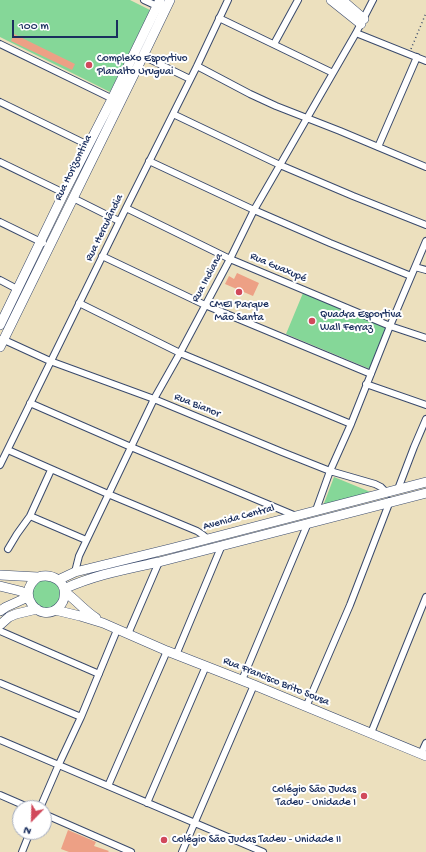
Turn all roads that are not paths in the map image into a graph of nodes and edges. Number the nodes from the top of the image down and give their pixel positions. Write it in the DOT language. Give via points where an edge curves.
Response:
graph roads {
  1 [pos="144,0"];
  2 [pos="170,0"];
  3 [pos="228,0"];
  4 [pos="298,0"];
  5 [pos="332,0"];
  6 [pos="342,0"];
  7 [pos="373,0"];
  8 [pos="158,3"];
  9 [pos="219,18"];
  10 [pos="362,21"];
  11 [pos="356,33"];
  12 [pos="0,44"];
  13 [pos="274,44"];
  14 [pos="143,56"];
  15 [pos="417,57"];
  16 [pos="426,61"];
  17 [pos="197,66"];
  18 [pos="333,73"];
  19 [pos="190,79"];
  20 [pos="116,101"];
  21 [pos="0,102"];
  22 [pos="173,114"];
  23 [pos="306,118"];
  24 [pos="88,145"];
  25 [pos="378,147"];
  26 [pos="149,161"];
  27 [pos="0,162"];
  28 [pos="280,165"];
  29 [pos="426,167"];
  30 [pos="64,193"];
  31 [pos="73,198"];
  32 [pos="126,208"];
  33 [pos="254,210"];
  34 [pos="0,222"];
  35 [pos="120,222"];
  36 [pos="426,225"];
  37 [pos="426,241"];
  38 [pos="40,242"];
  39 [pos="50,246"];
  40 [pos="102,256"];
  41 [pos="230,259"];
  42 [pos="415,267"];
  43 [pos="426,270"];
  44 [pos="411,276"];
  45 [pos="0,280"];
  46 [pos="17,289"];
  47 [pos="79,302"];
  48 [pos="205,305"];
  49 [pos="0,325"];
  50 [pos="390,326"];
  51 [pos="426,338"];
  52 [pos="1,342"];
  53 [pos="180,353"];
  54 [pos="50,361"];
  55 [pos="371,374"];
  56 [pos="366,384"];
  57 [pos="154,399"];
  58 [pos="30,403"];
  59 [pos="426,405"];
  60 [pos="426,418"];
  61 [pos="351,424"];
  62 [pos="131,447"];
  63 [pos="8,450"];
  64 [pos="0,465"];
  65 [pos="51,470"];
  66 [pos="330,471"];
  67 [pos="426,482"];
  68 [pos="398,489"];
  69 [pos="386,492"];
  70 [pos="108,494"];
  71 [pos="423,495"];
  72 [pos="390,501"];
  73 [pos="316,510"];
  74 [pos="30,516"];
  75 [pos="296,516"];
  76 [pos="308,523"];
  77 [pos="208,539"];
  78 [pos="86,540"];
  79 [pos="222,545"];
  80 [pos="173,548"];
  81 [pos="8,549"];
  82 [pos="175,558"];
  83 [pos="159,562"];
  84 [pos="75,572"];
  85 [pos="0,575"];
  86 [pos="38,577"];
  87 [pos="58,580"];
  88 [pos="0,586"];
  89 [pos="64,590"];
  90 [pos="28,595"];
  91 [pos="426,597"];
  92 [pos="37,609"];
  93 [pos="55,610"];
  94 [pos="0,611"];
  95 [pos="102,623"];
  96 [pos="0,625"];
  97 [pos="117,630"];
  98 [pos="0,631"];
  99 [pos="128,634"];
  100 [pos="167,651"];
  101 [pos="176,654"];
  102 [pos="206,666"];
  103 [pos="99,674"];
  104 [pos="242,680"];
  105 [pos="0,683"];
  106 [pos="254,685"];
  107 [pos="306,707"];
  108 [pos="81,717"];
  109 [pos="371,733"];
  110 [pos="0,740"];
  111 [pos="426,743"];
  112 [pos="424,755"];
  113 [pos="59,764"];
  114 [pos="108,786"];
  115 [pos="0,795"];
  116 [pos="12,800"];
  117 [pos="43,800"];
  118 [pos="147,803"];
  119 [pos="52,817"];
  120 [pos="194,823"];
  121 [pos="27,840"];
  122 [pos="22,852"];
  123 [pos="131,852"];
  124 [pos="182,852"];
  125 [pos="263,852"];
  1 -- 8 [label="street"];
  2 -- 14 [label="street, Rua Horizontina"];
  3 -- 9 [label="street, Rua Herculândia"];
  4 -- 13 [label="street"];
  5 -- 10 [label="street"];
  6 -- 10 [label="street"];
  7 -- 10 [label="street, Rua Indiana"];
  8 -- 20 [label="street, Rua Horizontina"];
  9 -- 13 [label="street"];
  9 -- 17 [label="street, Rua Herculândia"];
  10 -- 11 [label="street, Rua Indiana"];
  11 -- 15 [label="street"];
  11 -- 18 [label="street, Rua Indiana"];
  12 -- 20 [label="street"];
  13 -- 18 [label="street"];
  14 -- 19 [label="street"];
  14 -- 20 [label="street, Rua Horizontina"];
  15 -- 16 [label="street"];
  15 -- 25 [label="street"];
  17 -- 19 [label="street, Rua Herculândia"];
  17 -- 23 [label="street" via="250,94"];
  18 -- 23 [label="street, Rua Indiana"];
  19 -- 22 [label="street, Rua Herculândia"];
  20 -- 24 [label="street, Rua Horizontina"];
  20 -- 31 [label="street, Rua Horizontina"];
  21 -- 24 [label="street"];
  22 -- 26 [label="street, Rua Herculândia"];
  22 -- 28 [label="street"];
  23 -- 25 [label="street"];
  23 -- 28 [label="street, Rua Indiana"];
  24 -- 30 [label="street, Rua Horizontina"];
  25 -- 29 [label="street"];
  26 -- 32 [label="street, Rua Herculândia"];
  26 -- 33 [label="street"];
  27 -- 30 [label="street"];
  28 -- 33 [label="street, Rua Indiana"];
  28 -- 36 [label="street"];
  30 -- 38 [label="street, Rua Horizontina"];
  31 -- 35 [label="street"];
  31 -- 39 [label="street, Rua Horizontina"];
  32 -- 35 [label="street, Rua Herculândia"];
  32 -- 41 [label="street, Rua Guaxupé"];
  33 -- 41 [label="street, Rua Indiana"];
  33 -- 44 [label="street"];
  34 -- 38 [label="street"];
  35 -- 40 [label="street, Rua Herculândia"];
  37 -- 42 [label="street"];
  38 -- 39 [label="street"];
  38 -- 46 [label="street, Rua Horizontina"];
  39 -- 52 [label="street, Rua Horizontina"];
  40 -- 47 [label="street, Rua Herculândia"];
  40 -- 48 [label="street"];
  41 -- 48 [label="street, Rua Indiana"];
  41 -- 50 [label="street, Rua Guaxupé"];
  42 -- 43 [label="street"];
  42 -- 44 [label="street"];
  44 -- 50 [label="street"];
  45 -- 46 [label="street"];
  46 -- 49 [label="street, Rua Horizontina"];
  47 -- 53 [label="street"];
  47 -- 54 [label="street, Rua Herculândia"];
  48 -- 53 [label="street, Rua Indiana"];
  48 -- 55 [label="street"];
  50 -- 51 [label="street, Rua Guaxupé"];
  50 -- 55 [label="street"];
  52 -- 54 [label="street, Rua Bianor"];
  53 -- 57 [label="street, Rua Indiana"];
  53 -- 61 [label="street"];
  54 -- 57 [label="street, Rua Bianor"];
  54 -- 58 [label="street, Rua Herculândia"];
  55 -- 56 [label="street"];
  56 -- 59 [label="street"];
  56 -- 61 [label="street"];
  57 -- 62 [label="street, Rua Indiana"];
  57 -- 66 [label="street, Rua Bianor"];
  58 -- 62 [label="street"];
  58 -- 63 [label="street, Rua Herculândia"];
  60 -- 68 [label="street"];
  61 -- 66 [label="street"];
  62 -- 70 [label="street, Rua Indiana"];
  62 -- 75 [label="street"];
  63 -- 64 [label="street, Rua Herculândia"];
  63 -- 65 [label="street"];
  65 -- 70 [label="street"];
  65 -- 74 [label="street"];
  66 -- 69 [label="street, Rua Bianor" via="374,484"];
  66 -- 73 [label="street"];
  67 -- 68 [label="street, Avenida Central"];
  68 -- 69 [label="street, Avenida Central"];
  69 -- 73 [label="street, Avenida Central"];
  70 -- 77 [label="street" via="197,531"];
  70 -- 78 [label="street, Rua Indiana"];
  71 -- 72 [label="street, Avenida Central"];
  72 -- 76 [label="street, Avenida Central"];
  72 -- 107 [label="street" via="350,605"];
  73 -- 75 [label="street, Avenida Central"];
  74 -- 78 [label="street"];
  74 -- 81 [label="street"];
  75 -- 77 [label="street, Avenida Central"];
  76 -- 79 [label="street, Avenida Central"];
  76 -- 104 [label="street"];
  77 -- 80 [label="street, Avenida Central"];
  78 -- 84 [label="street, Rua Indiana"];
  79 -- 82 [label="street, Avenida Central"];
  79 -- 101 [label="street"];
  80 -- 82 [label="street"];
  80 -- 84 [label="street, Avenida Central"];
  82 -- 83 [label="street, Avenida Central"];
  83 -- 89 [label="street, Avenida Central" via="84,581"];
  83 -- 99 [label="street"];
  84 -- 87 [label="street, Avenida Central"];
  85 -- 86 [label="street"];
  86 -- 87 [label="street" via="49,576"];
  86 -- 90 [label="street" via="31,584"];
  87 -- 89 [label="street"];
  88 -- 90 [label="street"];
  89 -- 93 [label="street" via="63,602"];
  89 -- 95 [label="street"];
  90 -- 92 [label="street" via="32,605"];
  90 -- 94 [label="street"];
  91 -- 109 [label="street"];
  92 -- 93 [label="street" via="42,612"];
  92 -- 96 [label="street" via="9,617"];
  93 -- 95 [label="street"];
  95 -- 97 [label="street, Rua Francisco Brito Sousa"];
  97 -- 99 [label="street, Rua Francisco Brito Sousa"];
  97 -- 103 [label="street"];
  98 -- 103 [label="street"];
  99 -- 100 [label="street, Rua Francisco Brito Sousa"];
  100 -- 101 [label="street, Rua Francisco Brito Sousa"];
  100 -- 114 [label="street"];
  101 -- 102 [label="street, Rua Francisco Brito Sousa"];
  102 -- 104 [label="street, Rua Francisco Brito Sousa"];
  102 -- 118 [label="street"];
  103 -- 108 [label="street"];
  104 -- 106 [label="street, Rua Francisco Brito Sousa"];
  105 -- 108 [label="street"];
  106 -- 107 [label="street, Rua Francisco Brito Sousa"];
  106 -- 120 [label="street"];
  107 -- 109 [label="street, Rua Francisco Brito Sousa"];
  108 -- 113 [label="street"];
  109 -- 112 [label="street, Rua Francisco Brito Sousa"];
  110 -- 113 [label="street"];
  111 -- 112 [label="street"];
  113 -- 114 [label="street"];
  113 -- 117 [label="street"];
  114 -- 118 [label="street"];
  115 -- 116 [label="street"];
  118 -- 120 [label="street"];
  119 -- 123 [label="street"];
  120 -- 124 [label="street"];
  120 -- 125 [label="street"];
  121 -- 122 [label="street"];
}
